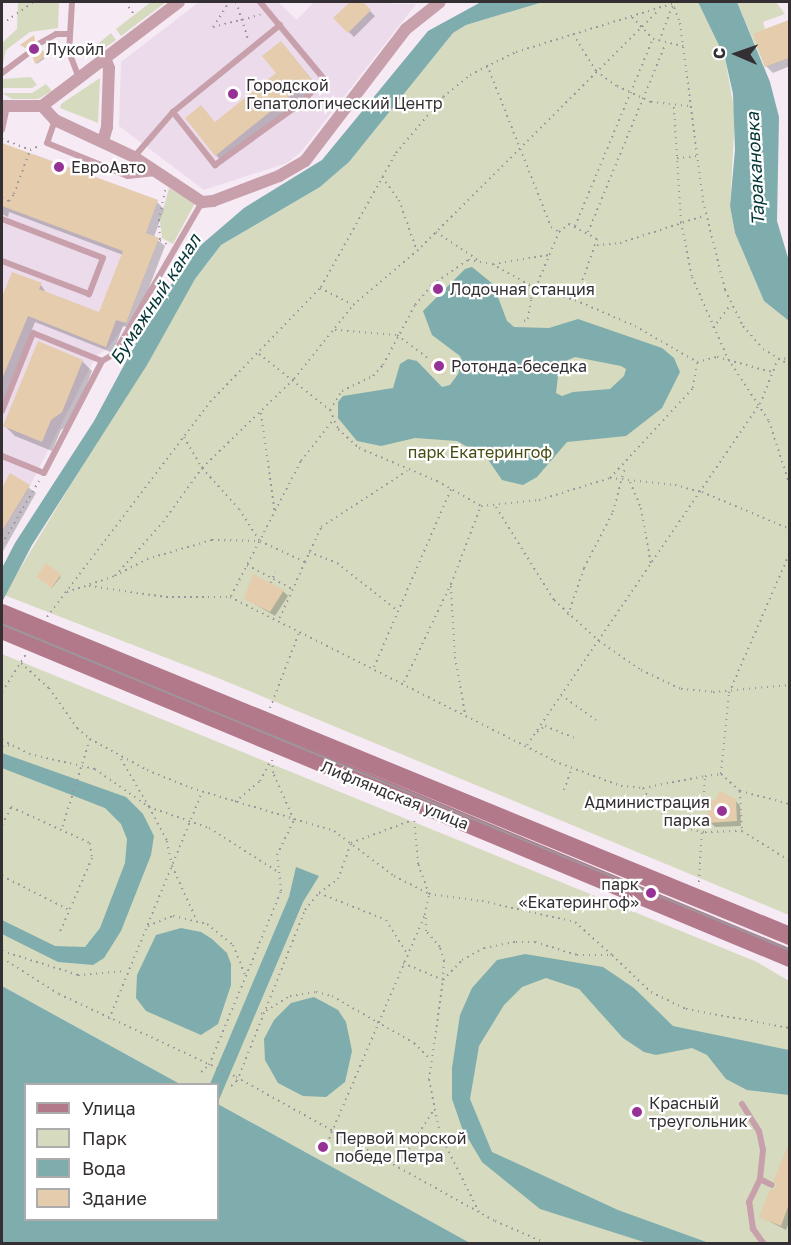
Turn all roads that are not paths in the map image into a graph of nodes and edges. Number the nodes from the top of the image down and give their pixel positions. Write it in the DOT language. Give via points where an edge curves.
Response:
graph roads {
  1 [pos="72,2"];
  2 [pos="179,2"];
  3 [pos="260,2"];
  4 [pos="438,2"];
  5 [pos="280,25"];
  6 [pos="70,34"];
  7 [pos="40,43"];
  8 [pos="27,54"];
  9 [pos="105,58"];
  10 [pos="2,73"];
  11 [pos="79,78"];
  12 [pos="4,106"];
  13 [pos="42,106"];
  14 [pos="173,112"];
  15 [pos="55,120"];
  16 [pos="2,130"];
  17 [pos="103,141"];
  18 [pos="135,157"];
  19 [pos="158,172"];
  20 [pos="202,202"];
  21 [pos="2,219"];
  22 [pos="2,261"];
  23 [pos="102,361"];
  24 [pos="2,411"];
  25 [pos="2,456"];
  26 [pos="3,620"];
  27 [pos="789,936"];
  28 [pos="789,958"];
  29 [pos="742,1104"];
  30 [pos="760,1179"];
  31 [pos="772,1185"];
  32 [pos="764,1244"];
  1 -- 6 [label="lane"];
  2 -- 9 [label="street"];
  3 -- 5 [label="lane"];
  4 -- 20 [label="street" via="402,26 305,160 279,176"];
  5 -- 14 [label="lane"];
  5 -- 14 [label="lane" via="324,79 301,103 215,165"];
  6 -- 7 [label="lane" via="56,34"];
  6 -- 11 [label="lane" via="70,63"];
  8 -- 10 [label="lane"];
  9 -- 11 [label="street"];
  9 -- 17 [label="street" via="107,127"];
  11 -- 13 [label="street"];
  12 -- 13 [label="street"];
  12 -- 16 [label="lane"];
  13 -- 15 [label="street"];
  14 -- 18 [label="lane"];
  15 -- 17 [label="street"];
  15 -- 19 [label="lane" via="47,143 128,176"];
  17 -- 18 [label="street"];
  18 -- 19 [label="street"];
  19 -- 20 [label="street"];
  20 -- 23 [label="lane" via="114,354"];
  21 -- 22 [label="lane" via="103,258 88,294"];
  23 -- 24 [label="lane" via="33,333"];
  23 -- 25 [label="lane" via="44,473"];
  26 -- 27 [label="main road, Лифляндская улица"];
  26 -- 28 [label="main road, Лифляндская улица"];
  29 -- 30 [label="lane" via="759,1131 763,1150"];
  30 -- 31 [label="lane"];
  30 -- 32 [label="lane" via="749,1202 749,1213"];
}
